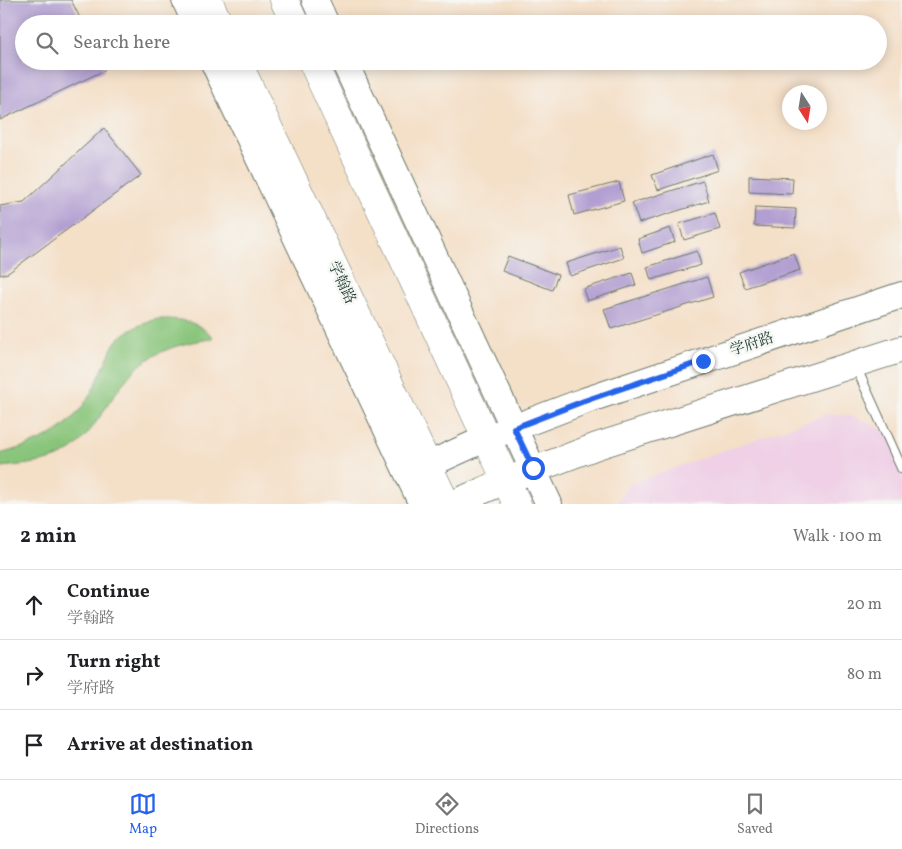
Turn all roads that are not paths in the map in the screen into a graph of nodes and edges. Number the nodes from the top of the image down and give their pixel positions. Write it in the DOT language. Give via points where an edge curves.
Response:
graph roads {
  1 [pos="185,0"];
  2 [pos="208,0"];
  3 [pos="284,0"];
  4 [pos="315,0"];
  5 [pos="192,15"];
  6 [pos="215,15"];
  7 [pos="291,15"];
  8 [pos="322,15"];
  9 [pos="218,70"];
  10 [pos="241,70"];
  11 [pos="316,70"];
  12 [pos="348,70"];
  13 [pos="902,295"];
  14 [pos="902,349"];
  15 [pos="855,364"];
  16 [pos="514,428"];
  17 [pos="487,438"];
  18 [pos="902,469"];
  19 [pos="418,470"];
  20 [pos="534,470"];
  21 [pos="512,492"];
  22 [pos="422,504"];
  23 [pos="446,504"];
  24 [pos="452,504"];
  25 [pos="548,504"];
  1 -- 5 [label="street"];
  2 -- 6 [label="main road"];
  3 -- 7 [label="main road"];
  4 -- 8 [label="street"];
  9 -- 19 [label="street, 学翰路"];
  10 -- 19 [label="main road, 学翰路"];
  11 -- 17 [label="main road"];
  12 -- 16 [label="street"];
  13 -- 16 [label="street, 学府路" via="584,401"];
  14 -- 15 [label="street"];
  15 -- 18 [label="lane"];
  15 -- 20 [label="street" via="597,446"];
  16 -- 17 [label="street, 学府路"];
  16 -- 20 [label="street"];
  17 -- 19 [label="street, 学府路"];
  17 -- 21 [label="main road"];
  19 -- 22 [label="street, 学翰路"];
  19 -- 23 [label="main road, 学翰路"];
  20 -- 21 [label="street"];
  20 -- 25 [label="street"];
  21 -- 24 [label="street"];
}
